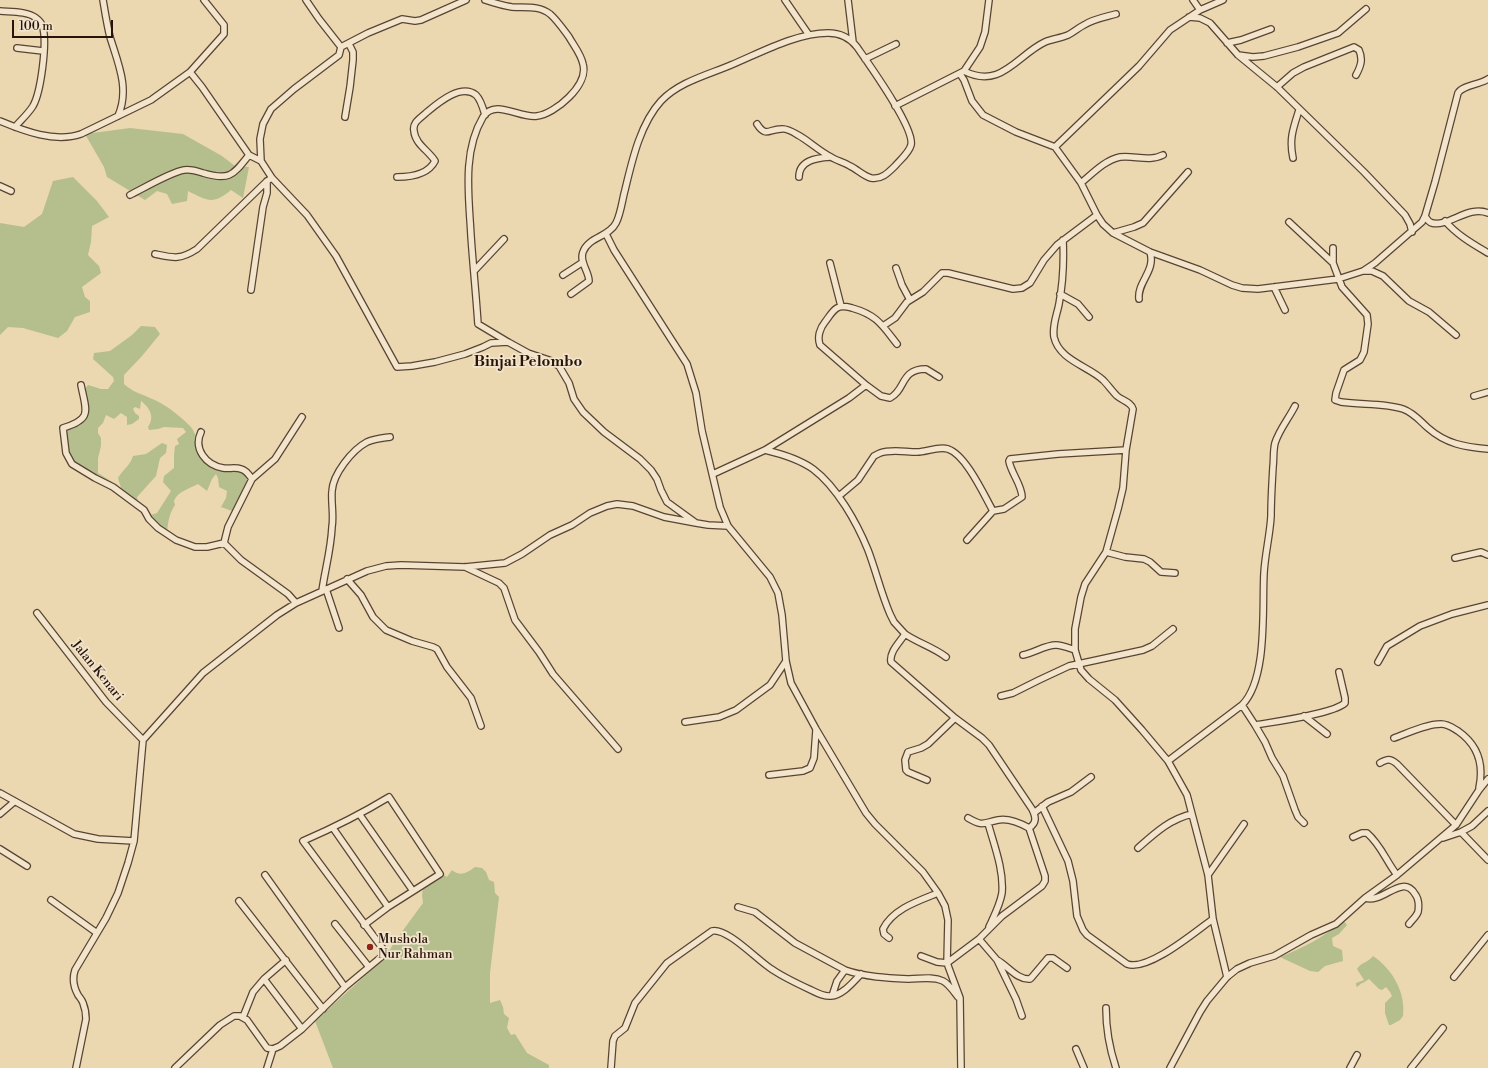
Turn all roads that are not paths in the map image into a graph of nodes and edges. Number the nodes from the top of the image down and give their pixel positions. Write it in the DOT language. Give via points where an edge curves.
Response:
graph roads {
  1 [pos="103,0"];
  2 [pos="204,0"];
  3 [pos="306,0"];
  4 [pos="466,0"];
  5 [pos="485,0"];
  6 [pos="785,0"];
  7 [pos="848,0"];
  8 [pos="989,0"];
  9 [pos="1193,0"];
  10 [pos="1223,0"];
  11 [pos="1366,9"];
  12 [pos="1200,10"];
  13 [pos="0,11"];
  14 [pos="1116,14"];
  15 [pos="1190,17"];
  16 [pos="1271,29"];
  17 [pos="810,35"];
  18 [pos="853,42"];
  19 [pos="1227,43"];
  20 [pos="349,44"];
  21 [pos="896,44"];
  22 [pos="341,47"];
  23 [pos="17,48"];
  24 [pos="43,51"];
  25 [pos="1238,55"];
  26 [pos="865,59"];
  27 [pos="190,72"];
  28 [pos="962,73"];
  29 [pos="1356,76"];
  30 [pos="1488,78"];
  31 [pos="1277,87"];
  32 [pos="895,106"];
  33 [pos="1299,110"];
  34 [pos="485,115"];
  35 [pos="118,116"];
  36 [pos="344,117"];
  37 [pos="0,121"];
  38 [pos="757,124"];
  39 [pos="14,127"];
  40 [pos="1055,147"];
  41 [pos="250,155"];
  42 [pos="1163,155"];
  43 [pos="830,157"];
  44 [pos="1293,158"];
  45 [pos="261,161"];
  46 [pos="1188,172"];
  47 [pos="397,177"];
  48 [pos="799,177"];
  49 [pos="270,180"];
  50 [pos="1080,183"];
  51 [pos="0,186"];
  52 [pos="11,191"];
  53 [pos="130,195"];
  54 [pos="1488,213"];
  55 [pos="1097,215"];
  56 [pos="1425,216"];
  57 [pos="1445,221"];
  58 [pos="1289,222"];
  59 [pos="1412,232"];
  60 [pos="1113,233"];
  61 [pos="606,234"];
  62 [pos="504,239"];
  63 [pos="1063,240"];
  64 [pos="1333,248"];
  65 [pos="1150,252"];
  66 [pos="1488,253"];
  67 [pos="156,254"];
  68 [pos="583,262"];
  69 [pos="830,263"];
  70 [pos="1333,263"];
  71 [pos="896,268"];
  72 [pos="474,271"];
  73 [pos="1363,271"];
  74 [pos="563,275"];
  75 [pos="1338,279"];
  76 [pos="1274,287"];
  77 [pos="251,290"];
  78 [pos="571,294"];
  79 [pos="1060,294"];
  80 [pos="1139,299"];
  81 [pos="910,300"];
  82 [pos="841,306"];
  83 [pos="1285,310"];
  84 [pos="1090,317"];
  85 [pos="883,326"];
  86 [pos="1456,335"];
  87 [pos="508,342"];
  88 [pos="896,344"];
  89 [pos="939,377"];
  90 [pos="81,385"];
  91 [pos="866,385"];
  92 [pos="1488,392"];
  93 [pos="1474,396"];
  94 [pos="1295,406"];
  95 [pos="302,417"];
  96 [pos="201,432"];
  97 [pos="390,437"];
  98 [pos="1488,449"];
  99 [pos="765,450"];
  100 [pos="1126,450"];
  101 [pos="713,474"];
  102 [pos="252,479"];
  103 [pos="839,496"];
  104 [pos="993,511"];
  105 [pos="696,523"];
  106 [pos="728,526"];
  107 [pos="967,540"];
  108 [pos="224,543"];
  109 [pos="1106,552"];
  110 [pos="1488,555"];
  111 [pos="1455,558"];
  112 [pos="465,567"];
  113 [pos="1175,573"];
  114 [pos="348,579"];
  115 [pos="324,590"];
  116 [pos="296,603"];
  117 [pos="1488,605"];
  118 [pos="37,613"];
  119 [pos="339,628"];
  120 [pos="1173,630"];
  121 [pos="905,634"];
  122 [pos="1075,650"];
  123 [pos="1023,655"];
  124 [pos="946,657"];
  125 [pos="786,661"];
  126 [pos="1378,662"];
  127 [pos="1078,663"];
  128 [pos="1340,672"];
  129 [pos="1002,696"];
  130 [pos="1242,705"];
  131 [pos="1304,716"];
  132 [pos="955,718"];
  133 [pos="685,722"];
  134 [pos="1255,725"];
  135 [pos="481,726"];
  136 [pos="816,729"];
  137 [pos="1327,734"];
  138 [pos="1394,738"];
  139 [pos="143,740"];
  140 [pos="618,749"];
  141 [pos="1168,761"];
  142 [pos="1380,763"];
  143 [pos="769,775"];
  144 [pos="1091,777"];
  145 [pos="1488,779"];
  146 [pos="927,780"];
  147 [pos="1479,790"];
  148 [pos="0,793"];
  149 [pos="14,802"];
  150 [pos="1042,806"];
  151 [pos="1488,811"];
  152 [pos="1034,813"];
  153 [pos="0,814"];
  154 [pos="1192,814"];
  155 [pos="360,815"];
  156 [pos="968,818"];
  157 [pos="988,823"];
  158 [pos="1304,823"];
  159 [pos="1244,824"];
  160 [pos="1456,825"];
  161 [pos="333,828"];
  162 [pos="1029,828"];
  163 [pos="1461,832"];
  164 [pos="1353,837"];
  165 [pos="1439,839"];
  166 [pos="134,840"];
  167 [pos="1138,848"];
  168 [pos="0,849"];
  169 [pos="1488,860"];
  170 [pos="27,866"];
  171 [pos="266,875"];
  172 [pos="1208,875"];
  173 [pos="1397,875"];
  174 [pos="414,891"];
  175 [pos="938,893"];
  176 [pos="1365,898"];
  177 [pos="51,900"];
  178 [pos="239,901"];
  179 [pos="388,907"];
  180 [pos="738,907"];
  181 [pos="1213,918"];
  182 [pos="335,924"];
  183 [pos="1408,924"];
  184 [pos="364,925"];
  185 [pos="97,933"];
  186 [pos="986,933"];
  187 [pos="1488,936"];
  188 [pos="889,938"];
  189 [pos="979,939"];
  190 [pos="922,956"];
  191 [pos="286,960"];
  192 [pos="998,960"];
  193 [pos="947,963"];
  194 [pos="368,967"];
  195 [pos="1067,968"];
  196 [pos="845,970"];
  197 [pos="861,974"];
  198 [pos="1227,977"];
  199 [pos="1454,978"];
  200 [pos="264,979"];
  201 [pos="345,987"];
  202 [pos="832,996"];
  203 [pos="960,998"];
  204 [pos="1106,1008"];
  205 [pos="323,1009"];
  206 [pos="1022,1016"];
  207 [pos="243,1017"];
  208 [pos="1443,1028"];
  209 [pos="302,1029"];
  210 [pos="273,1049"];
  211 [pos="1076,1049"];
  212 [pos="1356,1055"];
  213 [pos="76,1068"];
  214 [pos="175,1068"];
  215 [pos="267,1068"];
  216 [pos="612,1068"];
  217 [pos="961,1068"];
  218 [pos="1084,1068"];
  219 [pos="1116,1068"];
  220 [pos="1170,1068"];
  221 [pos="1350,1068"];
  222 [pos="1411,1068"];
  1 -- 35 [label="street" via="123,85 123,101"];
  2 -- 27 [label="street" via="222,22 225,31 218,43"];
  3 -- 22 [label="street"];
  4 -- 20 [label="street" via="422,20 402,19"];
  5 -- 34 [label="street" via="502,6 536,8 548,12 568,36 584,66 583,76 576,88 562,103 546,113 534,117 500,109 490,110"];
  6 -- 17 [label="street"];
  7 -- 18 [label="street"];
  8 -- 28 [label="street" via="980,47"];
  9 -- 12 [label="street"];
  10 -- 12 [label="street"];
  11 -- 25 [label="street" via="1338,33 1264,56"];
  12 -- 15 [label="street"];
  13 -- 24 [label="street" via="23,13 40,21"];
  14 -- 28 [label="street" via="1092,21 1067,36 1043,43 997,75"];
  15 -- 19 [label="street" via="1210,23"];
  15 -- 40 [label="street" via="1170,30 1139,66"];
  16 -- 19 [label="street"];
  17 -- 18 [label="street" via="833,33"];
  17 -- 61 [label="street" via="701,77 673,91 660,102 644,128 633,155 617,220"];
  18 -- 26 [label="street"];
  19 -- 25 [label="street"];
  20 -- 22 [label="street"];
  20 -- 36 [label="street" via="353,60"];
  21 -- 26 [label="street"];
  22 -- 45 [label="street" via="339,55 271,109 263,124 260,139"];
  23 -- 24 [label="street"];
  24 -- 39 [label="street" via="36,99 28,113"];
  25 -- 31 [label="street"];
  26 -- 32 [label="street"];
  27 -- 35 [label="street" via="151,100"];
  27 -- 41 [label="street"];
  28 -- 32 [label="street"];
  28 -- 40 [label="street" via="972,101 983,115 1016,132"];
  29 -- 31 [label="street" via="1361,58 1359,50 1354,47 1304,67"];
  30 -- 56 [label="street" via="1476,85 1464,87 1458,93"];
  31 -- 33 [label="street"];
  32 -- 43 [label="street" via="908,130 911,143 903,158 887,174 870,178"];
  33 -- 44 [label="street" via="1291,139"];
  33 -- 59 [label="street" via="1405,215"];
  34 -- 47 [label="street" via="479,99 472,93 452,94 439,102 417,120 414,128 419,142 435,161 416,176"];
  34 -- 72 [label="street" via="474,138 469,162"];
  35 -- 39 [label="street" via="70,137 52,136"];
  37 -- 39 [label="street"];
  38 -- 43 [label="street" via="766,132 788,130"];
  40 -- 50 [label="street"];
  41 -- 45 [label="street"];
  41 -- 53 [label="street" via="235,172 227,176 212,176 185,170"];
  42 -- 50 [label="street" via="1155,158 1114,159"];
  43 -- 48 [label="street" via="808,162 801,168"];
  45 -- 49 [label="street"];
  46 -- 60 [label="street" via="1143,223"];
  49 -- 67 [label="street" via="197,249 178,258"];
  49 -- 77 [label="street" via="263,207"];
  49 -- 87 [label="street" via="307,215 336,256 397,367 434,362 465,354 491,343"];
  50 -- 55 [label="street"];
  51 -- 52 [label="street"];
  54 -- 57 [label="street" via="1474,211"];
  55 -- 60 [label="street"];
  55 -- 63 [label="street"];
  56 -- 57 [label="street" via="1431,223"];
  56 -- 59 [label="street"];
  57 -- 66 [label="street" via="1450,228"];
  58 -- 70 [label="street"];
  59 -- 73 [label="street"];
  60 -- 65 [label="street"];
  61 -- 68 [label="street" via="585,248 582,253"];
  61 -- 101 [label="street" via="687,364 696,393"];
  62 -- 72 [label="street"];
  63 -- 79 [label="street"];
  63 -- 81 [label="street" via="1044,260 1034,278 1026,286 1012,289 942,272 923,292"];
  64 -- 70 [label="street"];
  65 -- 76 [label="street" via="1242,288"];
  65 -- 80 [label="street" via="1152,262 1140,289"];
  68 -- 74 [label="street"];
  68 -- 78 [label="street" via="589,281"];
  69 -- 82 [label="street"];
  70 -- 75 [label="street"];
  71 -- 81 [label="street"];
  72 -- 87 [label="street" via="478,324"];
  73 -- 75 [label="street"];
  73 -- 86 [label="street" via="1372,271 1383,276 1409,301 1433,315"];
  75 -- 76 [label="street"];
  75 -- 98 [label="street" via="1367,315 1368,324 1366,346 1362,356 1355,364 1344,370 1335,400 1404,409 1445,441 1466,447"];
  76 -- 83 [label="street"];
  79 -- 84 [label="street" via="1078,304"];
  79 -- 100 [label="street" via="1053,330 1054,338 1066,355 1103,380 1117,396 1132,406"];
  81 -- 85 [label="street" via="895,318"];
  82 -- 85 [label="street" via="872,315"];
  82 -- 91 [label="street" via="832,312 822,326 819,342"];
  85 -- 88 [label="street"];
  87 -- 105 [label="street" via="559,366 569,383 574,399 584,412 604,432 640,459 654,475 667,502"];
  89 -- 91 [label="street" via="926,369 914,372 906,377 895,395 890,398 882,396"];
  90 -- 108 [label="street" via="84,417 78,424 63,428 66,453 72,464 113,487 144,510 158,528 176,540 202,548"];
  91 -- 99 [label="street"];
  92 -- 93 [label="street"];
  94 -- 130 [label="street" via="1278,436 1274,450 1260,657 1252,691"];
  95 -- 102 [label="street" via="275,460"];
  96 -- 102 [label="street" via="198,446 206,460 216,466 241,468"];
  97 -- 115 [label="street" via="362,445 343,465 334,480 332,530"];
  99 -- 101 [label="street"];
  99 -- 103 [label="street" via="788,456 814,470"];
  100 -- 104 [label="street" via="1010,459 1010,467 1022,491 1022,497 1004,509"];
  100 -- 109 [label="street" via="1122,488"];
  101 -- 106 [label="street" via="720,507"];
  102 -- 108 [label="street" via="228,527"];
  103 -- 104 [label="street" via="858,480 877,454 921,452 942,448 954,453 963,461"];
  103 -- 121 [label="street" via="867,550 890,614"];
  104 -- 107 [label="street"];
  105 -- 106 [label="street"];
  105 -- 112 [label="street" via="617,504 590,513 514,559 498,564"];
  106 -- 125 [label="street" via="770,577 778,593"];
  108 -- 116 [label="street" via="241,560 288,594"];
  109 -- 113 [label="street" via="1144,559 1161,572"];
  109 -- 122 [label="street" via="1085,584 1075,629"];
  110 -- 111 [label="street" via="1481,552"];
  112 -- 114 [label="street" via="386,566"];
  112 -- 140 [label="street" via="490,578 504,588 515,620 553,674"];
  114 -- 115 [label="street"];
  114 -- 135 [label="street" via="361,595 373,617 386,630 433,647 439,652 471,698"];
  115 -- 116 [label="street"];
  115 -- 119 [label="street"];
  116 -- 139 [label="street" via="266,622 203,673"];
  117 -- 126 [label="street" via="1452,614 1420,626 1387,646"];
  118 -- 139 [label="street, Jalan Kenari" via="106,702"];
  120 -- 127 [label="street" via="1143,650"];
  121 -- 124 [label="street"];
  121 -- 132 [label="street" via="892,653 891,662"];
  122 -- 123 [label="street" via="1057,645"];
  122 -- 127 [label="street"];
  125 -- 133 [label="street" via="770,685 736,710 719,717"];
  125 -- 136 [label="street" via="791,683"];
  127 -- 129 [label="street" via="1010,695"];
  127 -- 141 [label="street" via="1089,679 1120,705"];
  128 -- 131 [label="street" via="1345,703 1332,710"];
  130 -- 134 [label="street"];
  130 -- 141 [label="street"];
  131 -- 134 [label="street"];
  131 -- 137 [label="street"];
  132 -- 146 [label="street" via="928,744 910,750 906,755 906,770"];
  132 -- 152 [label="street" via="971,728 989,745"];
  134 -- 158 [label="street" via="1284,776 1295,810"];
  136 -- 143 [label="street" via="814,758 810,768"];
  136 -- 175 [label="street" via="866,813 923,872"];
  138 -- 147 [label="street" via="1437,724 1452,727 1474,745 1480,773"];
  139 -- 166 [label="street"];
  141 -- 154 [label="street" via="1187,795"];
  142 -- 160 [label="street" via="1386,759 1392,760"];
  144 -- 150 [label="street" via="1071,792"];
  145 -- 147 [label="street"];
  147 -- 160 [label="street"];
  148 -- 149 [label="street"];
  149 -- 153 [label="street"];
  149 -- 166 [label="street" via="74,834 98,839"];
  150 -- 152 [label="street"];
  150 -- 181 [label="street" via="1068,861 1077,916 1083,930 1127,964 1138,965 1154,960"];
  151 -- 163 [label="street" via="1472,826"];
  152 -- 162 [label="street" via="1035,822"];
  154 -- 167 [label="street" via="1164,825"];
  154 -- 172 [label="street"];
  155 -- 161 [label="street"];
  155 -- 174 [label="street"];
  155 -- 174 [label="street" via="389,798 440,874"];
  156 -- 157 [label="street" via="979,824"];
  157 -- 162 [label="street" via="1004,819"];
  157 -- 186 [label="street" via="1002,886 1000,901"];
  159 -- 172 [label="street"];
  160 -- 165 [label="street"];
  161 -- 179 [label="street"];
  161 -- 184 [label="street" via="303,840"];
  162 -- 186 [label="street" via="1045,881 1002,916"];
  163 -- 165 [label="street"];
  163 -- 169 [label="street"];
  164 -- 173 [label="street" via="1367,833 1378,844"];
  165 -- 173 [label="street"];
  166 -- 185 [label="street" via="118,893"];
  168 -- 170 [label="street"];
  171 -- 201 [label="street"];
  172 -- 181 [label="street"];
  173 -- 176 [label="street"];
  174 -- 179 [label="street"];
  175 -- 188 [label="street" via="893,916 883,929"];
  175 -- 193 [label="street" via="947,914"];
  176 -- 183 [label="street" via="1375,899 1400,886 1409,887 1418,899 1418,906 1416,916"];
  176 -- 198 [label="street" via="1336,924 1274,956 1237,969"];
  177 -- 185 [label="street"];
  178 -- 191 [label="street"];
  179 -- 184 [label="street"];
  180 -- 196 [label="street" via="756,912 795,943"];
  181 -- 198 [label="street"];
  182 -- 194 [label="street"];
  184 -- 194 [label="street" via="386,953"];
  185 -- 213 [label="street" via="75,970 72,981 86,1011"];
  186 -- 189 [label="street"];
  187 -- 199 [label="street"];
  189 -- 192 [label="street"];
  189 -- 193 [label="street"];
  190 -- 193 [label="street"];
  191 -- 200 [label="street"];
  191 -- 205 [label="street"];
  192 -- 195 [label="street" via="1025,980 1030,979 1048,958 1053,958"];
  192 -- 206 [label="street"];
  193 -- 203 [label="street"];
  194 -- 201 [label="street"];
  196 -- 197 [label="street"];
  196 -- 202 [label="street" via="837,981"];
  197 -- 202 [label="street" via="847,988"];
  197 -- 203 [label="street" via="936,979 944,981"];
  198 -- 220 [label="street" via="1200,1012"];
  200 -- 207 [label="street" via="253,992"];
  200 -- 209 [label="street"];
  201 -- 205 [label="street"];
  202 -- 216 [label="street" via="821,994 773,970 732,938 714,930 667,963 635,1003 625,1028 613,1041"];
  203 -- 217 [label="street"];
  204 -- 219 [label="street" via="1107,1032"];
  205 -- 209 [label="street"];
  207 -- 210 [label="street" via="266,1047"];
  207 -- 214 [label="street" via="234,1016 220,1025"];
  208 -- 222 [label="street"];
  209 -- 210 [label="street"];
  210 -- 215 [label="street"];
  211 -- 218 [label="street"];
  212 -- 221 [label="street"];
}
